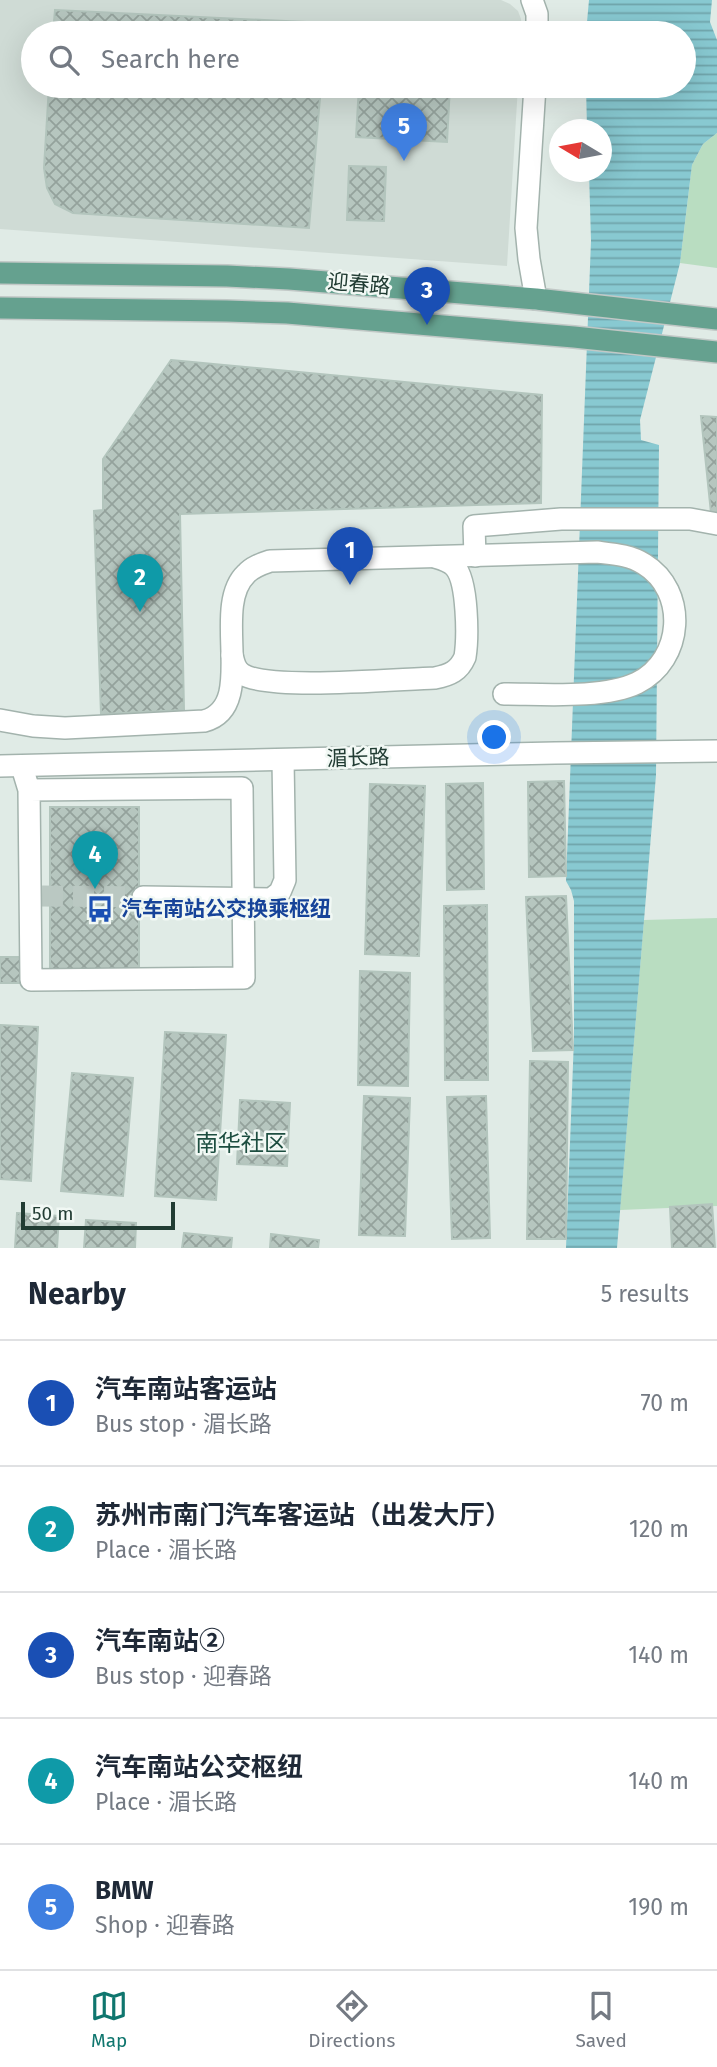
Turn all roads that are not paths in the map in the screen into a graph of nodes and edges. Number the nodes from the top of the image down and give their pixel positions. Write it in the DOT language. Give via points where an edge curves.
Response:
graph roads {
  1 [pos="532,0"];
  2 [pos="537,21"];
  3 [pos="533,98"];
  4 [pos="0,273"];
  5 [pos="536,299"];
  6 [pos="0,308"];
  7 [pos="717,319"];
  8 [pos="717,352"];
  9 [pos="717,524"];
  10 [pos="429,556"];
  11 [pos="475,556"];
  12 [pos="232,653"];
  13 [pos="504,694"];
  14 [pos="0,720"];
  15 [pos="717,751"];
  16 [pos="283,761"];
  17 [pos="0,766"];
  18 [pos="22,767"];
  19 [pos="29,790"];
  20 [pos="143,897"];
  21 [pos="243,898"];
  1 -- 2 [label="street"];
  3 -- 5 [label="street" via="526,228"];
  4 -- 5 [label="main road, 迎春路" via="257,277"];
  5 -- 7 [label="main road, 迎春路"];
  6 -- 8 [label="main road, 迎春路" via="266,312"];
  9 -- 11 [label="street" via="690,519 561,519 474,526"];
  10 -- 11 [label="street"];
  10 -- 12 [label="street" via="270,561 255,567 239,582 233,597"];
  10 -- 12 [label="street" via="456,568 463,584 467,648 462,665 448,675 270,681 240,672"];
  11 -- 13 [label="street" via="597,552 630,557 657,574 673,601 675,633 670,648 651,674 638,682 600,692"];
  12 -- 14 [label="street" via="228,699 217,715 204,720 65,728"];
  15 -- 16 [label="street, 湄长路"];
  16 -- 18 [label="street, 湄长路"];
  16 -- 21 [label="street" via="285,880 271,899"];
  17 -- 18 [label="street, 湄长路"];
  18 -- 19 [label="street"];
  19 -- 21 [label="street" via="242,788"];
  19 -- 21 [label="street" via="36,896 31,980 244,978"];
  20 -- 21 [label="street"];
}
